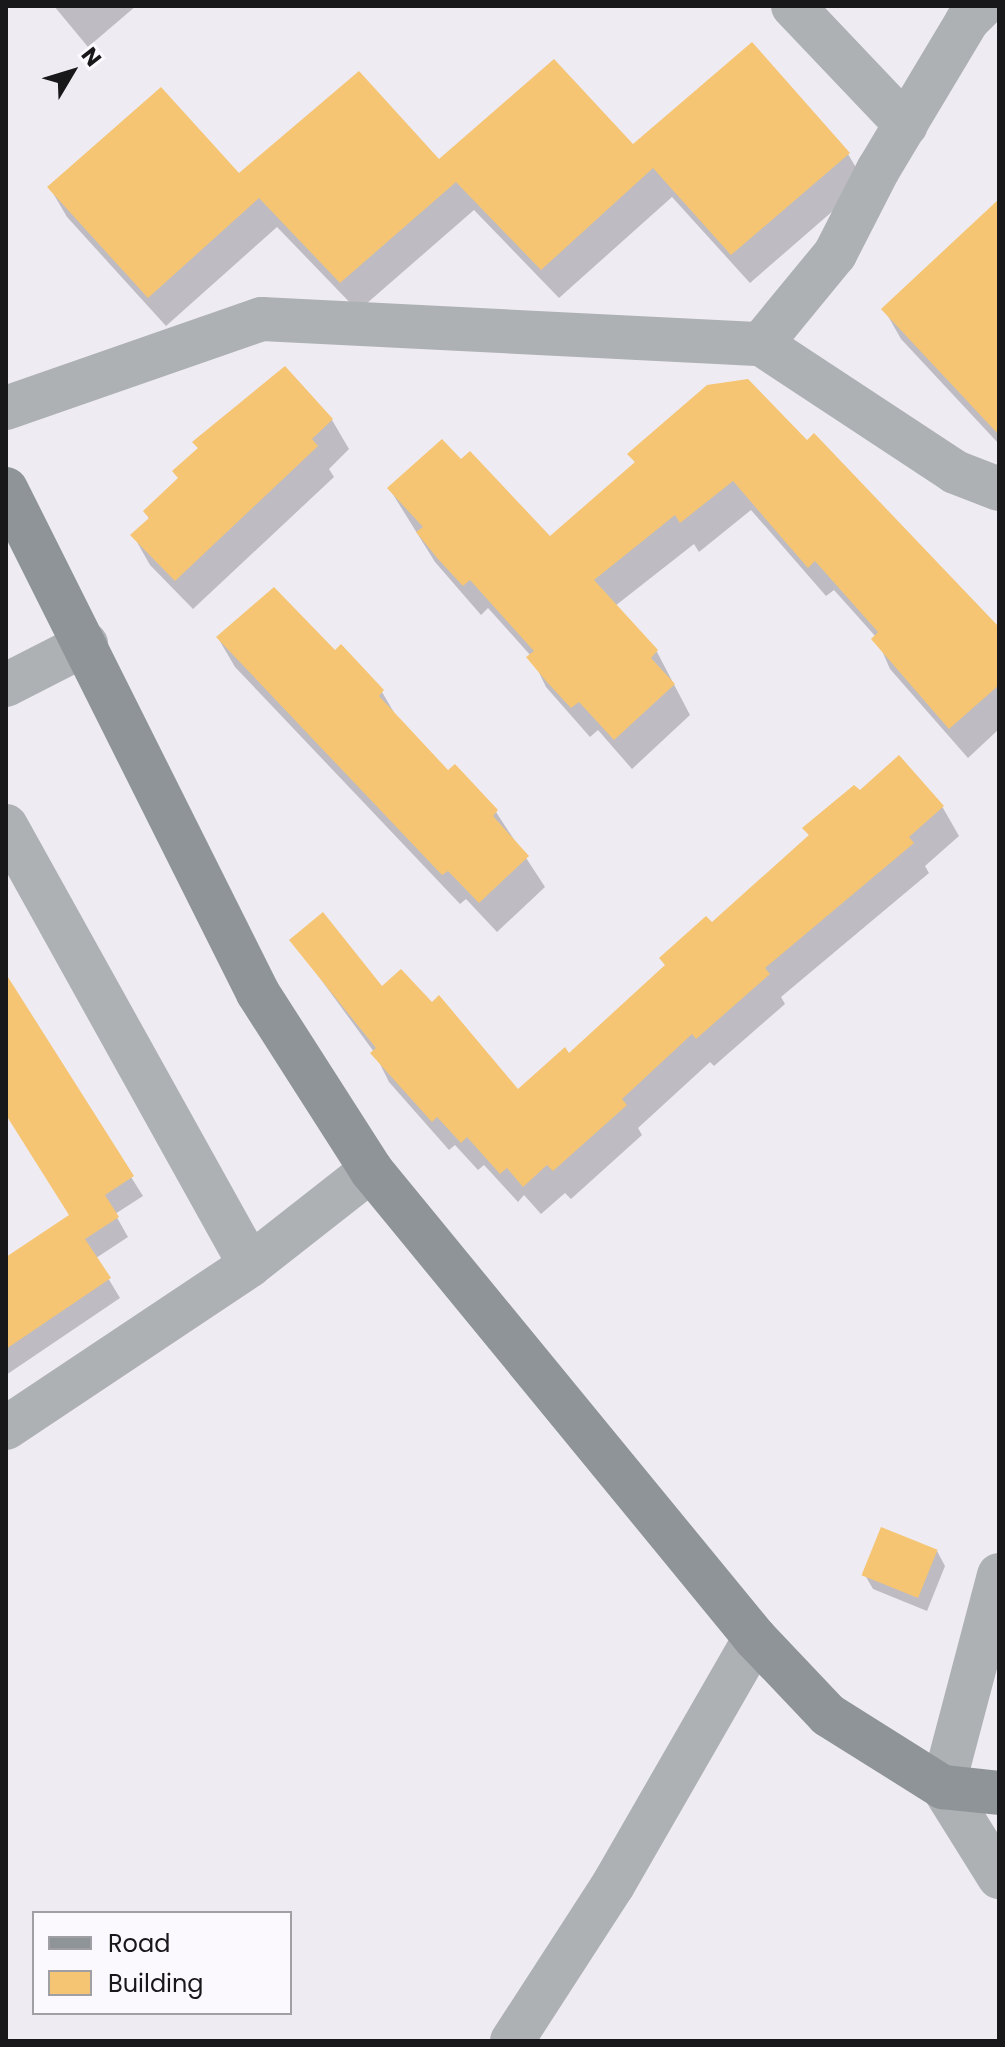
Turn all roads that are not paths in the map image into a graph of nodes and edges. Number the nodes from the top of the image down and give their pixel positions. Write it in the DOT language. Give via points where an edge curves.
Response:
graph roads {
  1 [pos="793,6"];
  2 [pos="982,6"];
  3 [pos="906,125"];
  4 [pos="761,344"];
  5 [pos="6,408"];
  6 [pos="6,489"];
  7 [pos="999,489"];
  8 [pos="86,644"];
  9 [pos="6,685"];
  10 [pos="6,826"];
  11 [pos="371,1170"];
  12 [pos="250,1265"];
  13 [pos="6,1428"];
  14 [pos="999,1575"];
  15 [pos="755,1638"];
  16 [pos="943,1787"];
  17 [pos="999,1793"];
  18 [pos="999,1877"];
  19 [pos="512,2041"];
  1 -- 3 [label="street"];
  2 -- 3 [label="street" via="967,21"];
  3 -- 4 [label="street" via="835,254"];
  4 -- 5 [label="street" via="262,319"];
  4 -- 7 [label="street" via="955,472"];
  6 -- 8 [label="street"];
  8 -- 9 [label="street"];
  8 -- 11 [label="street" via="258,993"];
  10 -- 12 [label="street"];
  11 -- 12 [label="street"];
  11 -- 15 [label="street"];
  12 -- 13 [label="street"];
  14 -- 16 [label="street"];
  15 -- 16 [label="street" via="828,1715"];
  15 -- 19 [label="street" via="613,1885"];
  16 -- 17 [label="street"];
  16 -- 18 [label="street"];
}
